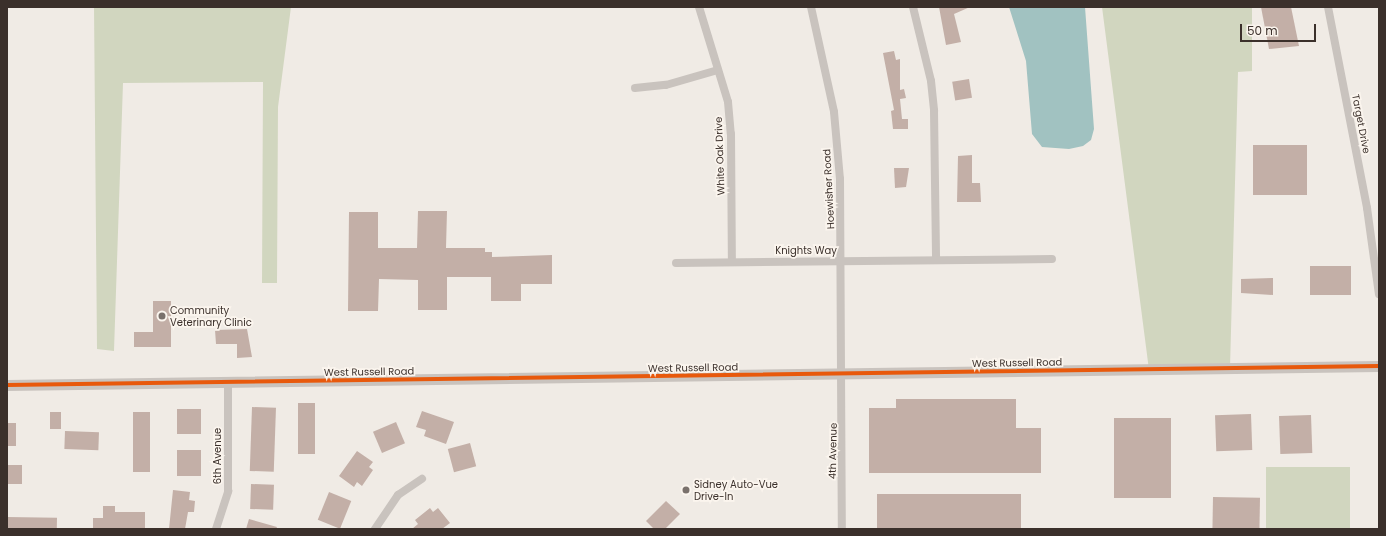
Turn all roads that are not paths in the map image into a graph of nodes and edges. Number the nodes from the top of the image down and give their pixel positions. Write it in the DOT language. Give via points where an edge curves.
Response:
graph roads {
  1 [pos="699,7"];
  2 [pos="812,7"];
  3 [pos="913,7"];
  4 [pos="1328,7"];
  5 [pos="718,70"];
  6 [pos="635,88"];
  7 [pos="936,259"];
  8 [pos="1052,259"];
  9 [pos="842,261"];
  10 [pos="732,262"];
  11 [pos="676,263"];
  12 [pos="1379,294"];
  13 [pos="1379,366"];
  14 [pos="844,374"];
  15 [pos="228,382"];
  16 [pos="7,385"];
  17 [pos="422,479"];
  18 [pos="216,529"];
  19 [pos="375,529"];
  20 [pos="842,529"];
  1 -- 5 [label="street, White Oak Drive"];
  2 -- 9 [label="street, Hoewisher Road" via="834,112"];
  3 -- 7 [label="street" via="933,104"];
  4 -- 12 [label="street, Target Drive" via="1367,208"];
  5 -- 6 [label="street" via="666,85"];
  5 -- 10 [label="street, White Oak Drive" via="728,102 732,134"];
  7 -- 8 [label="street, Knights Way"];
  7 -- 9 [label="street, Knights Way"];
  9 -- 10 [label="street, Knights Way"];
  9 -- 14 [label="street, Hoewisher Road"];
  10 -- 11 [label="street, Knights Way"];
  13 -- 14 [label="street, West Russell Road"];
  14 -- 15 [label="street, West Russell Road"];
  14 -- 20 [label="street, 4th Avenue"];
  15 -- 16 [label="street, West Russell Road"];
  15 -- 18 [label="street, 6th Avenue" via="228,491"];
  17 -- 19 [label="street" via="398,496"];
}
